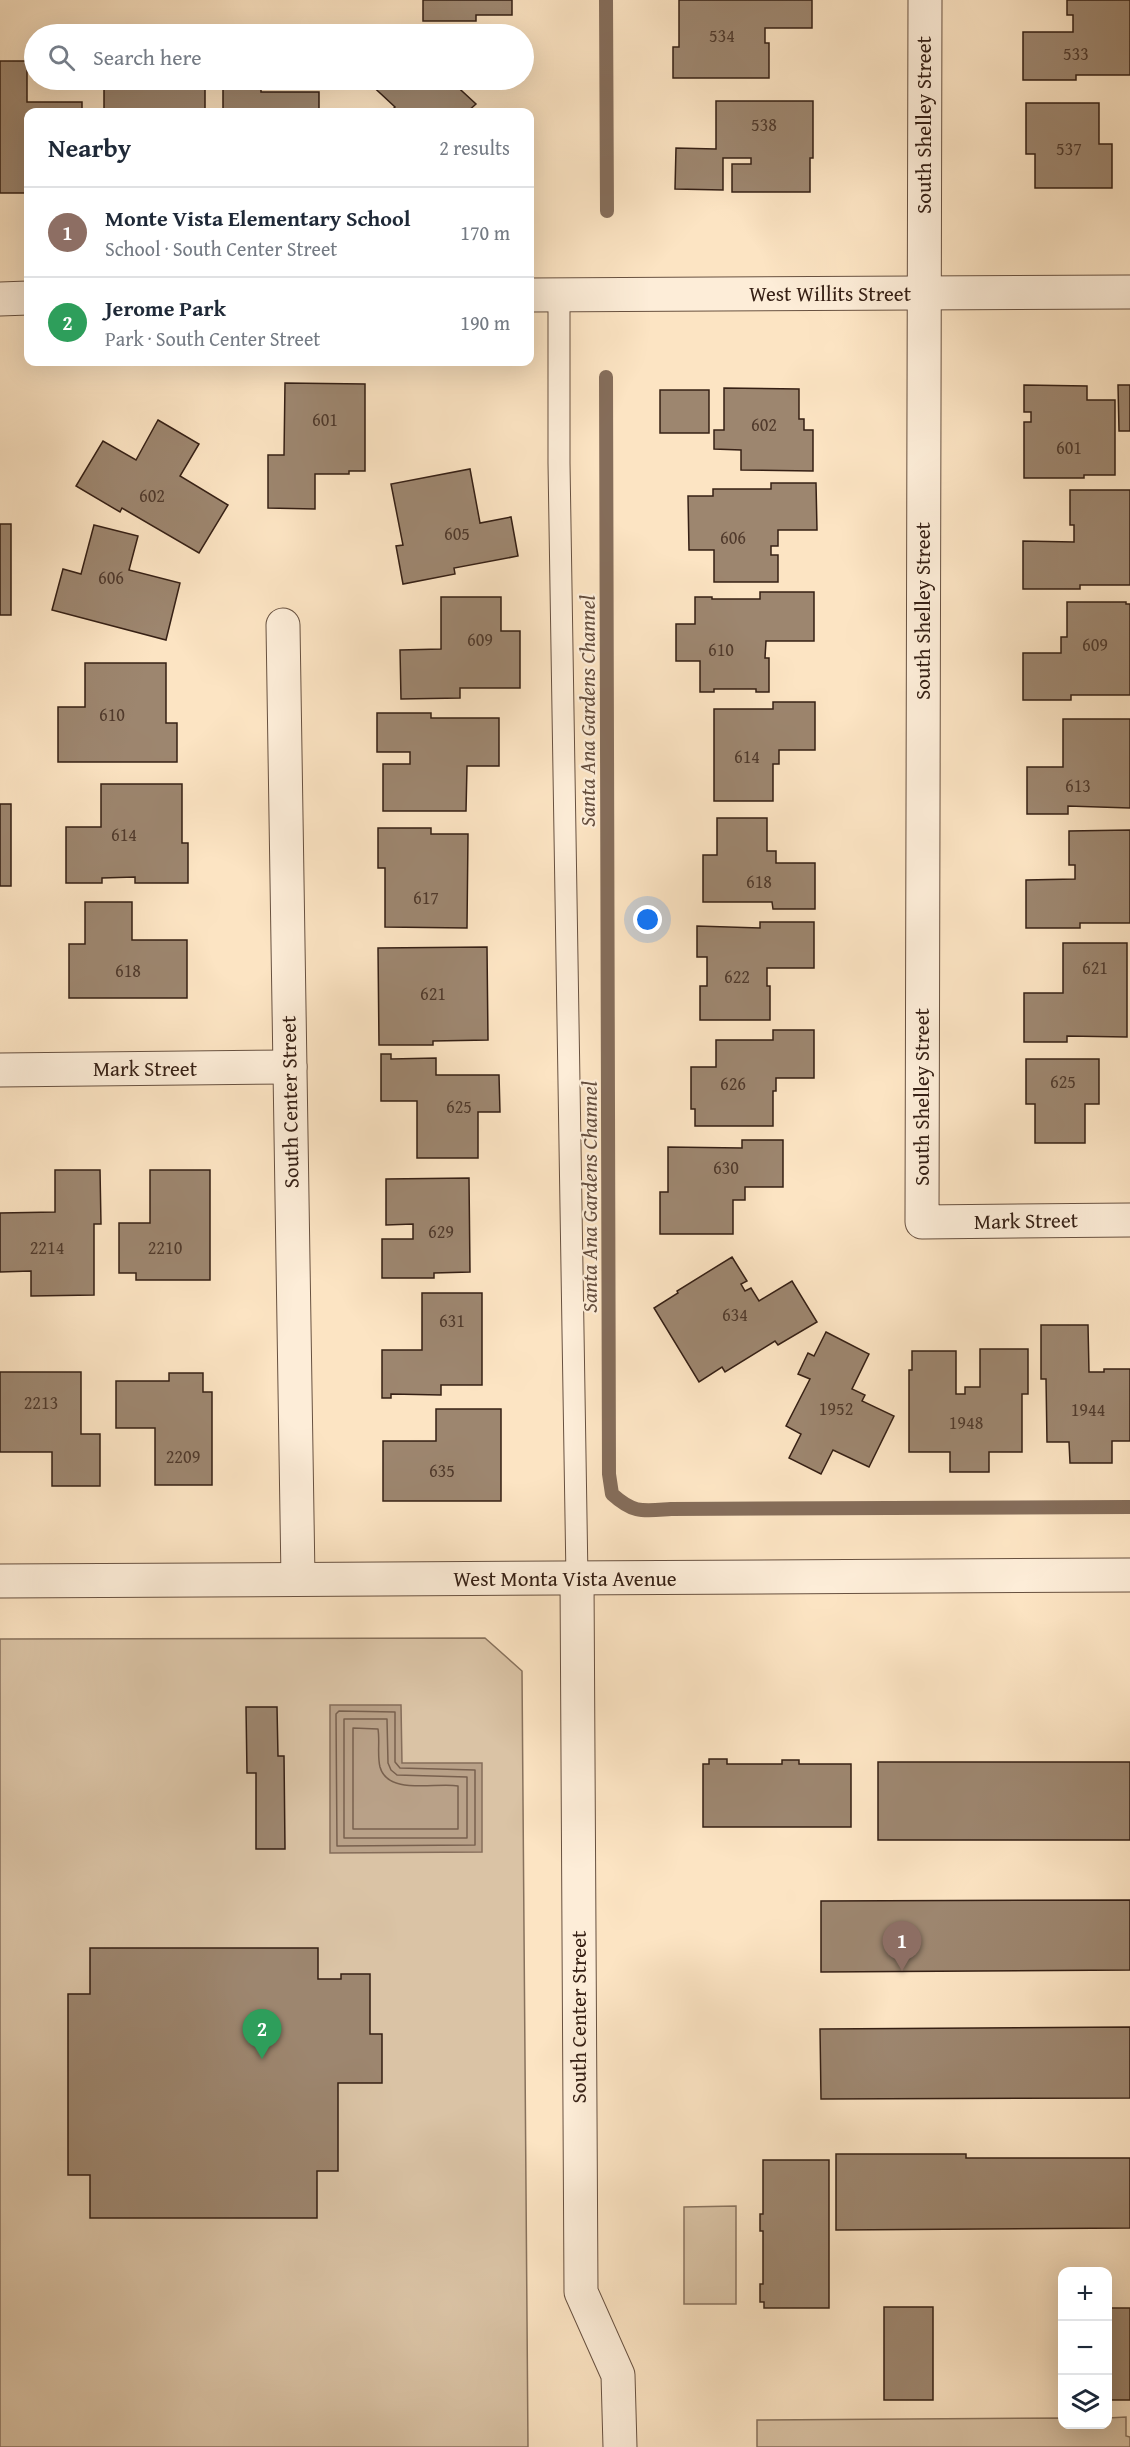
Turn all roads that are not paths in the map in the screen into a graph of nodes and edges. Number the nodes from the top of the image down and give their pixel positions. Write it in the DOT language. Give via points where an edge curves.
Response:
graph roads {
  1 [pos="925,0"];
  2 [pos="1130,292"];
  3 [pos="924,293"];
  4 [pos="544,295"];
  5 [pos="0,298"];
  6 [pos="24,298"];
  7 [pos="283,625"];
  8 [pos="290,1067"];
  9 [pos="0,1070"];
  10 [pos="1130,1220"];
  11 [pos="922,1222"];
  12 [pos="1130,1575"];
  13 [pos="298,1579"];
  14 [pos="577,1579"];
  15 [pos="0,1581"];
  16 [pos="620,2447"];
  1 -- 3 [label="street, South Shelley Street"];
  2 -- 3 [label="street, West Willits Street"];
  3 -- 4 [label="street, West Willits Street"];
  3 -- 11 [label="street, South Shelley Street"];
  4 -- 14 [label="lane" via="559,487"];
  5 -- 6 [label="street"];
  7 -- 8 [label="street, South Center Street"];
  8 -- 9 [label="street, Mark Street"];
  8 -- 13 [label="street, South Center Street"];
  10 -- 11 [label="street, Mark Street"];
  12 -- 14 [label="street, West Monta Vista Avenue"];
  13 -- 14 [label="street, West Monta Vista Avenue"];
  13 -- 15 [label="street, West Monta Vista Avenue"];
  14 -- 16 [label="street, South Center Street" via="581,2292 618,2375"];
}
